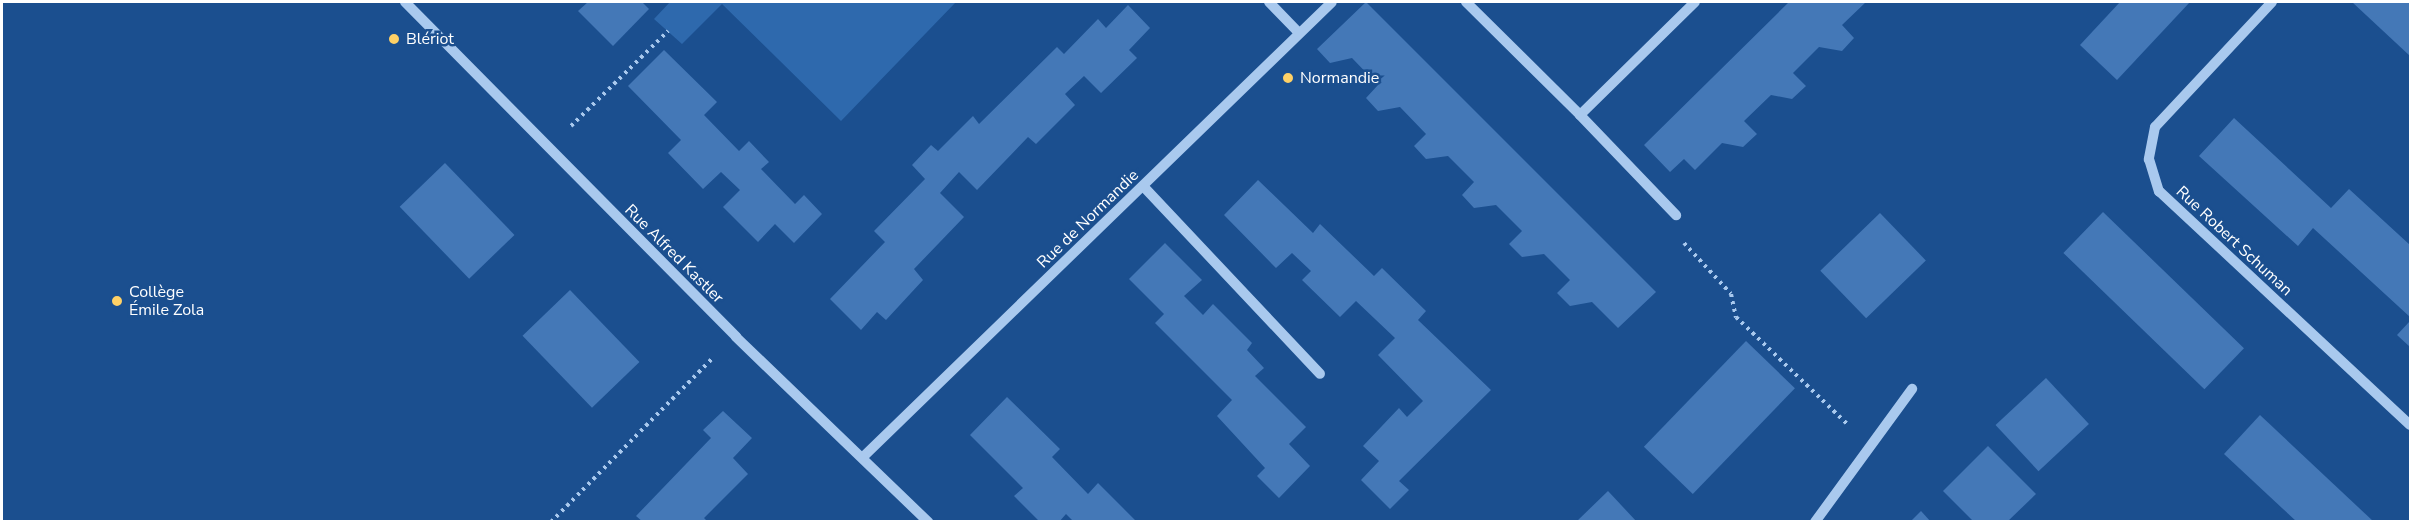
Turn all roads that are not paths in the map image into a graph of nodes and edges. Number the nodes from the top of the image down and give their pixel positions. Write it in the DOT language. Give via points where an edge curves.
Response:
graph roads {
  1 [pos="405,2"];
  2 [pos="1269,2"];
  3 [pos="1332,2"];
  4 [pos="1466,2"];
  5 [pos="1695,2"];
  6 [pos="2272,2"];
  7 [pos="1299,33"];
  8 [pos="1580,115"];
  9 [pos="1143,186"];
  10 [pos="1676,215"];
  11 [pos="1320,374"];
  12 [pos="1912,389"];
  13 [pos="2410,425"];
  14 [pos="863,457"];
  15 [pos="928,522"];
  16 [pos="1815,522"];
  1 -- 14 [label="street, Rue Alfred Kastler" via="736,338"];
  2 -- 7 [label="street"];
  3 -- 7 [label="street, Rue de Normandie"];
  4 -- 8 [label="street"];
  5 -- 8 [label="street"];
  6 -- 13 [label="street, Rue Robert Schuman" via="2155,127 2149,159 2159,191"];
  7 -- 9 [label="street, Rue de Normandie"];
  8 -- 10 [label="street"];
  9 -- 11 [label="street"];
  9 -- 14 [label="street, Rue de Normandie"];
  12 -- 16 [label="street"];
  14 -- 15 [label="street, Rue Alfred Kastler"];
}
